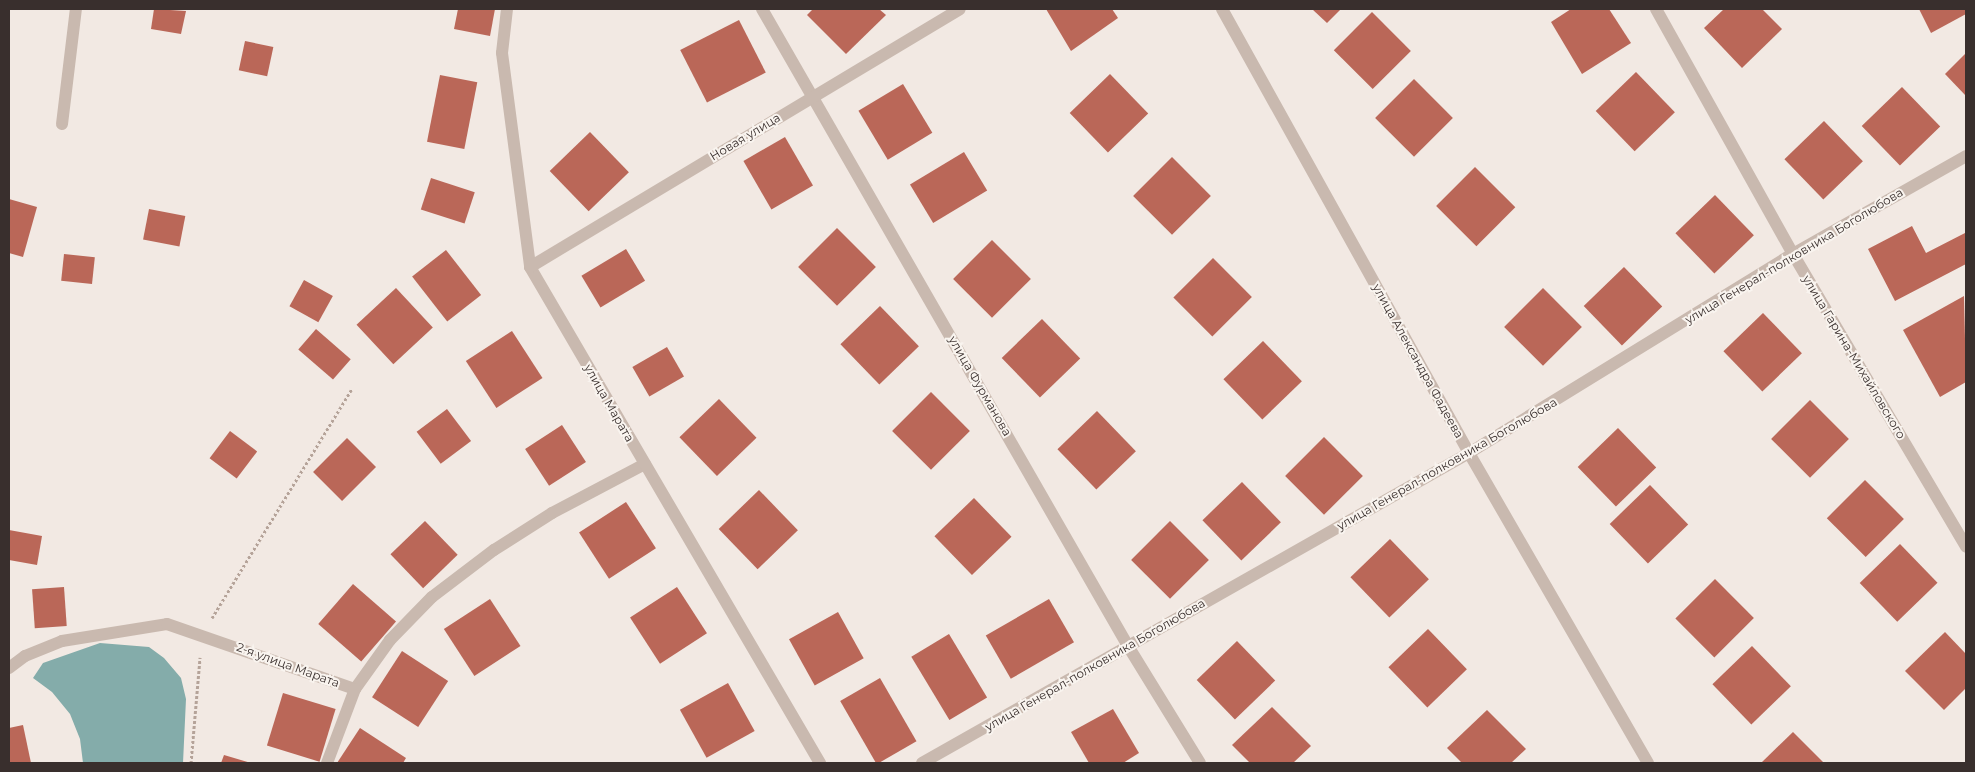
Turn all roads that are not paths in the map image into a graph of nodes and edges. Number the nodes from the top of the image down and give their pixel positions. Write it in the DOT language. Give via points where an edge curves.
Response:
graph roads {
  1 [pos="76,9"];
  2 [pos="507,9"];
  3 [pos="762,9"];
  4 [pos="960,9"];
  5 [pos="1222,9"];
  6 [pos="1656,9"];
  7 [pos="814,95"];
  8 [pos="62,124"];
  9 [pos="1966,156"];
  10 [pos="1793,254"];
  11 [pos="530,267"];
  12 [pos="1470,453"];
  13 [pos="645,464"];
  14 [pos="1966,547"];
  15 [pos="1128,646"];
  16 [pos="9,668"];
  17 [pos="355,689"];
  18 [pos="327,763"];
  19 [pos="820,763"];
  20 [pos="922,763"];
  21 [pos="1200,763"];
  22 [pos="1648,763"];
  1 -- 8 [label="street"];
  2 -- 11 [label="street, улица Марата" via="502,53"];
  3 -- 7 [label="street, улица Фурманова"];
  4 -- 7 [label="street, Новая улица"];
  5 -- 12 [label="street, улица Александра Фадеева"];
  6 -- 10 [label="street, улица Гарина-Михайловского"];
  7 -- 11 [label="street, Новая улица"];
  7 -- 15 [label="street, улица Фурманова"];
  9 -- 10 [label="street, улица Генерал-полковника Боголюбова"];
  10 -- 12 [label="street, улица Генерал-полковника Боголюбова"];
  10 -- 14 [label="street, улица Гарина-Михайловского"];
  11 -- 13 [label="street, улица Марата"];
  12 -- 15 [label="street, улица Генерал-полковника Боголюбова"];
  12 -- 22 [label="street, улица Александра Фадеева"];
  13 -- 17 [label="street, 2-я улица Марата" via="552,513 494,550 432,597 390,640"];
  13 -- 19 [label="street, улица Марата"];
  15 -- 20 [label="street, улица Генерал-полковника Боголюбова"];
  15 -- 21 [label="street, улица Фурманова"];
  16 -- 17 [label="street, 2-я улица Марата" via="25,656 62,641 167,624"];
  17 -- 18 [label="street"];
}
